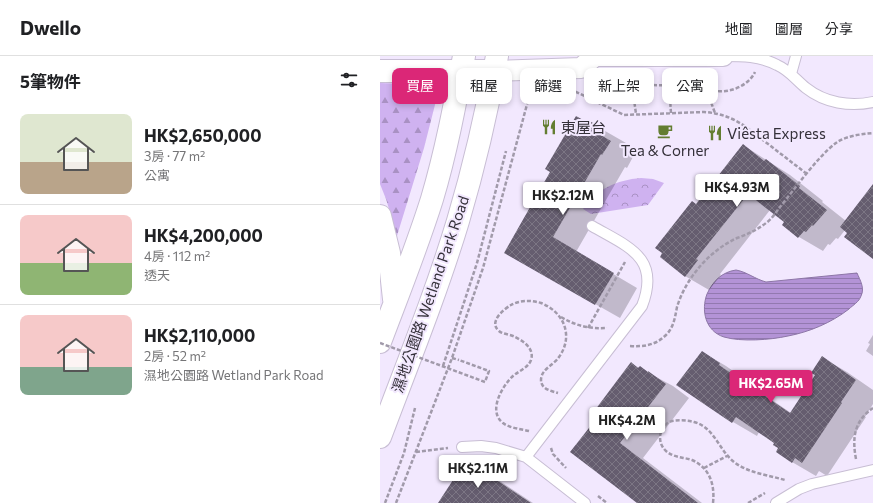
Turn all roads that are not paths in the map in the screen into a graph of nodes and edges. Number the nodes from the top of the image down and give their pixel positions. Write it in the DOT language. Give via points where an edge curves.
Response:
graph roads {
  1 [pos="595,56"];
  2 [pos="723,56"];
  3 [pos="796,56"];
  4 [pos="496,63"];
  5 [pos="462,64"];
  6 [pos="380,71"];
  7 [pos="791,74"];
  8 [pos="873,102"];
  9 [pos="380,216"];
  10 [pos="592,226"];
  11 [pos="394,304"];
  12 [pos="380,342"];
  13 [pos="380,437"];
  14 [pos="462,447"];
  15 [pos="526,457"];
  16 [pos="873,470"];
  17 [pos="585,503"];
  18 [pos="776,503"];
  1 -- 2 [label="street"];
  1 -- 4 [label="street" via="581,68"];
  2 -- 7 [label="lane" via="758,58"];
  3 -- 7 [label="lane"];
  4 -- 5 [label="main road"];
  4 -- 13 [label="main road, 濕地公園路 Wetland Park Road" via="479,142 458,220 433,297"];
  5 -- 6 [label="main road"];
  5 -- 11 [label="main road, 濕地公園路 Wetland Park Road" via="451,124 432,197"];
  7 -- 8 [label="lane" via="807,88 833,102 848,105"];
  9 -- 11 [label="main road" via="389,252"];
  10 -- 15 [label="lane" via="634,250 644,262 648,284 646,295 642,306"];
  11 -- 12 [label="main road, 濕地公園路 Wetland Park Road"];
  14 -- 15 [label="lane" via="496,448"];
  15 -- 17 [label="lane"];
  16 -- 18 [label="lane" via="812,484"];
}
